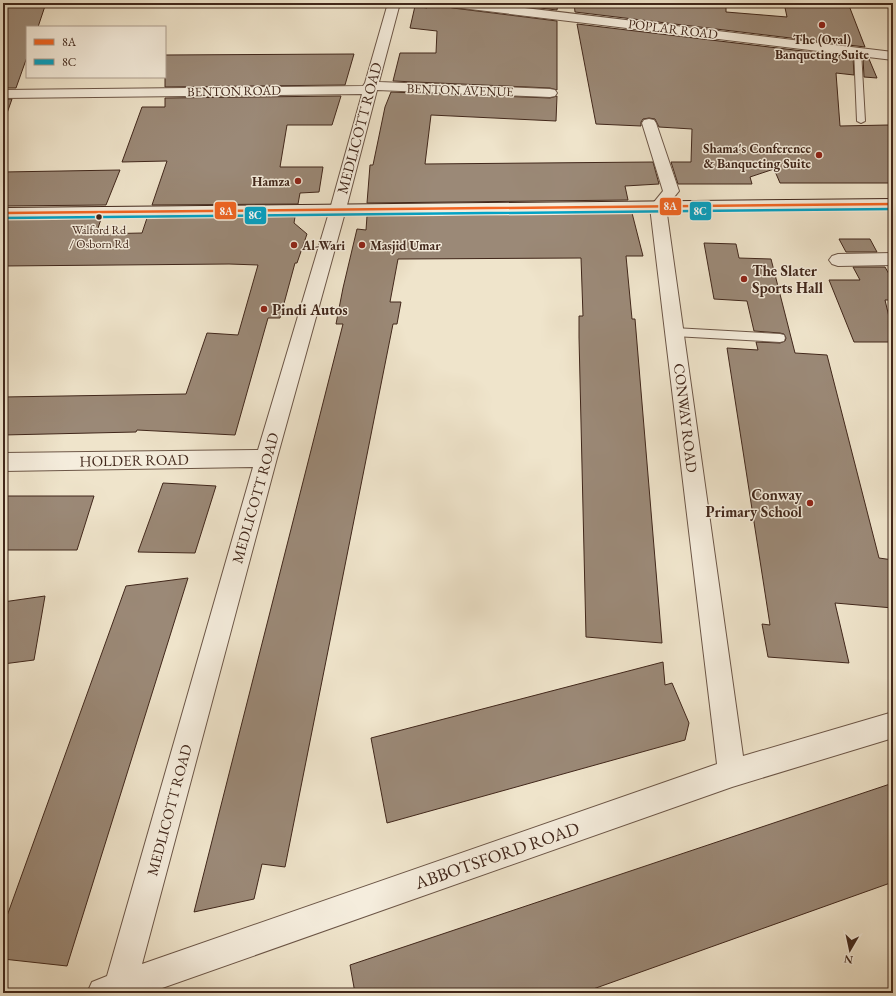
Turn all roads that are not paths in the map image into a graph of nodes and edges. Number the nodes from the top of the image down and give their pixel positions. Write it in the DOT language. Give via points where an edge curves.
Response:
graph roads {
  1 [pos="394,3"];
  2 [pos="453,3"];
  3 [pos="857,51"];
  4 [pos="893,56"];
  5 [pos="370,88"];
  6 [pos="550,93"];
  7 [pos="3,94"];
  8 [pos="861,121"];
  9 [pos="649,123"];
  10 [pos="892,206"];
  11 [pos="658,207"];
  12 [pos="338,209"];
  13 [pos="3,214"];
  14 [pos="893,259"];
  15 [pos="838,260"];
  16 [pos="674,332"];
  17 [pos="780,338"];
  18 [pos="266,458"];
  19 [pos="3,462"];
  20 [pos="893,725"];
  21 [pos="732,773"];
  22 [pos="115,991"];
  1 -- 5 [label="street, MEDLICOTT ROAD"];
  2 -- 3 [label="street, POPLAR ROAD"];
  3 -- 4 [label="street, POPLAR ROAD"];
  3 -- 8 [label="lane"];
  5 -- 6 [label="street, BENTON AVENUE"];
  5 -- 7 [label="street, BENTON ROAD"];
  5 -- 12 [label="street, MEDLICOTT ROAD"];
  9 -- 11 [label="street" via="671,191"];
  10 -- 11 [label="street"];
  11 -- 12 [label="street"];
  11 -- 16 [label="street, CONWAY ROAD"];
  12 -- 13 [label="street"];
  12 -- 18 [label="street, MEDLICOTT ROAD"];
  14 -- 15 [label="street"];
  16 -- 17 [label="lane"];
  16 -- 21 [label="street, CONWAY ROAD"];
  18 -- 19 [label="street, HOLDER ROAD"];
  18 -- 22 [label="street, MEDLICOTT ROAD"];
  20 -- 21 [label="street, ABBOTSFORD ROAD"];
  21 -- 22 [label="street, ABBOTSFORD ROAD"];
}
